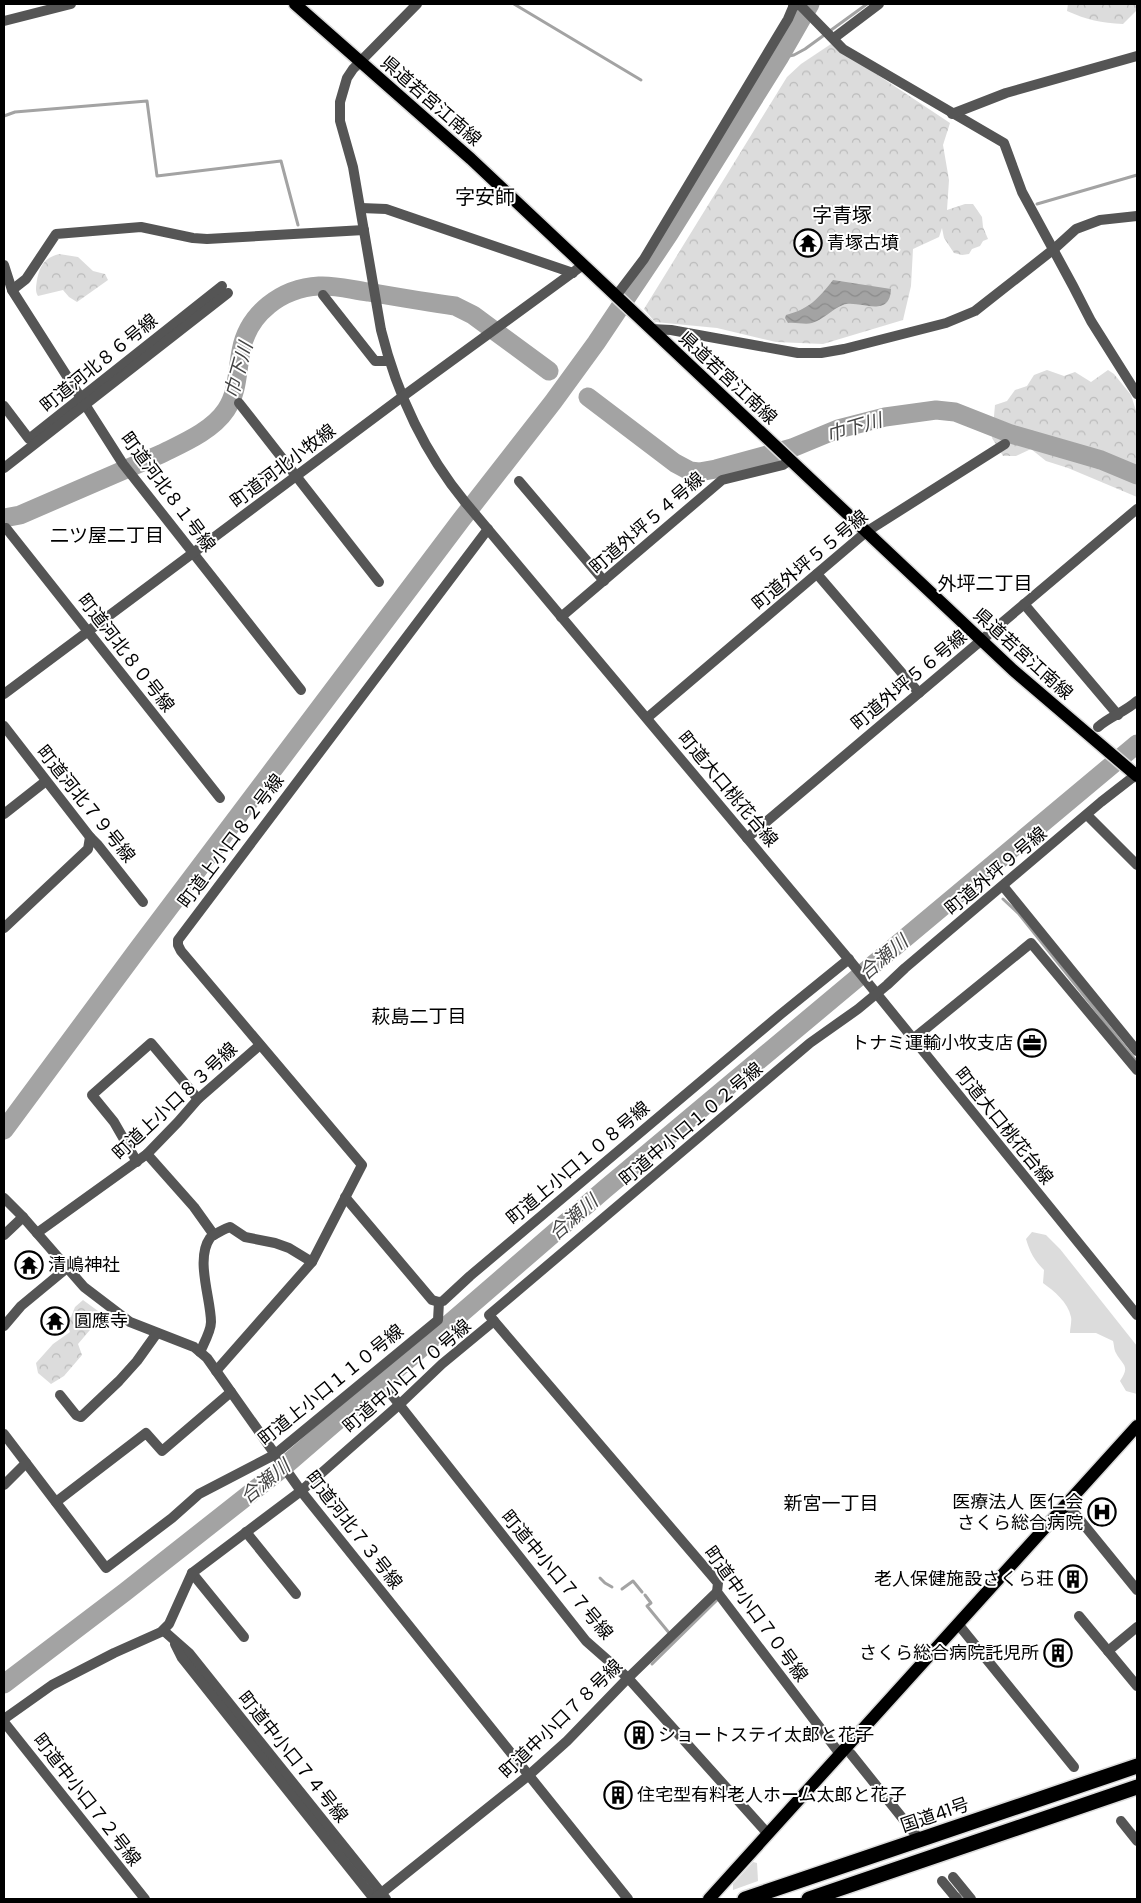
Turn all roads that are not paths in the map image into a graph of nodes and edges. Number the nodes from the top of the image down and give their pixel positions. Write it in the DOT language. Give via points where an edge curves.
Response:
graph roads {
  1 [pos="72,4"];
  2 [pos="295,4"];
  3 [pos="417,4"];
  4 [pos="879,4"];
  5 [pos="796,5"];
  6 [pos="4,21"];
  7 [pos="834,38"];
  8 [pos="1137,56"];
  9 [pos="360,61"];
  10 [pos="952,114"];
  11 [pos="361,208"];
  12 [pos="1137,216"];
  13 [pos="364,230"];
  14 [pos="1054,249"];
  15 [pos="4,265"];
  16 [pos="578,269"];
  17 [pos="224,289"];
  18 [pos="12,290"];
  19 [pos="323,295"];
  20 [pos="616,296"];
  21 [pos="651,329"];
  22 [pos="390,361"];
  23 [pos="1137,394"];
  24 [pos="402,397"];
  25 [pos="83,401"];
  26 [pos="239,403"];
  27 [pos="4,406"];
  28 [pos="4,415"];
  29 [pos="1005,444"];
  30 [pos="30,448"];
  31 [pos="788,459"];
  32 [pos="4,468"];
  33 [pos="296,476"];
  34 [pos="519,480"];
  35 [pos="1137,508"];
  36 [pos="6,528"];
  37 [pos="488,529"];
  38 [pos="866,532"];
  39 [pos="193,553"];
  40 [pos="820,572"];
  41 [pos="604,581"];
  42 [pos="379,582"];
  43 [pos="1024,604"];
  44 [pos="561,617"];
  45 [pos="88,632"];
  46 [pos="981,640"];
  47 [pos="301,690"];
  48 [pos="921,691"];
  49 [pos="4,694"];
  50 [pos="1137,701"];
  51 [pos="1118,715"];
  52 [pos="647,718"];
  53 [pos="4,726"];
  54 [pos="1098,727"];
  55 [pos="1136,775"];
  56 [pos="46,781"];
  57 [pos="220,798"];
  58 [pos="4,814"];
  59 [pos="1087,815"];
  60 [pos="90,837"];
  61 [pos="748,838"];
  62 [pos="1137,865"];
  63 [pos="1003,886"];
  64 [pos="143,902"];
  65 [pos="4,928"];
  66 [pos="850,961"];
  67 [pos="876,992"];
  68 [pos="913,1039"];
  69 [pos="260,1045"];
  70 [pos="1137,1051"];
  71 [pos="1137,1070"];
  72 [pos="198,1099"];
  73 [pos="147,1154"];
  74 [pos="137,1162"];
  75 [pos="346,1197"];
  76 [pos="4,1198"];
  77 [pos="23,1217"];
  78 [pos="37,1233"];
  79 [pos="214,1234"];
  80 [pos="4,1235"];
  81 [pos="312,1262"];
  82 [pos="67,1268"];
  83 [pos="439,1302"];
  84 [pos="1137,1315"];
  85 [pos="494,1321"];
  86 [pos="4,1326"];
  87 [pos="157,1333"];
  88 [pos="200,1352"];
  89 [pos="216,1371"];
  90 [pos="231,1392"];
  91 [pos="391,1394"];
  92 [pos="60,1395"];
  93 [pos="400,1404"];
  94 [pos="1137,1426"];
  95 [pos="4,1434"];
  96 [pos="276,1457"];
  97 [pos="26,1463"];
  98 [pos="4,1485"];
  99 [pos="301,1491"];
  100 [pos="56,1502"];
  101 [pos="1067,1504"];
  102 [pos="246,1532"];
  103 [pos="192,1573"];
  104 [pos="1137,1590"];
  105 [pos="717,1592"];
  106 [pos="296,1594"];
  107 [pos="1079,1616"];
  108 [pos="958,1624"];
  109 [pos="1137,1627"];
  110 [pos="164,1631"];
  111 [pos="244,1637"];
  112 [pos="1108,1651"];
  113 [pos="628,1678"];
  114 [pos="1137,1686"];
  115 [pos="4,1720"];
  116 [pos="846,1754"];
  117 [pos="1137,1766"];
  118 [pos="1074,1767"];
  119 [pos="529,1775"];
  120 [pos="1137,1787"];
  121 [pos="1120,1821"];
  122 [pos="768,1834"];
  123 [pos="920,1840"];
  124 [pos="1137,1842"];
  125 [pos="953,1877"];
  126 [pos="942,1881"];
  127 [pos="378,1898"];
  128 [pos="145,1899"];
  129 [pos="628,1899"];
  130 [pos="710,1899"];
  131 [pos="745,1899"];
  132 [pos="809,1899"];
  133 [pos="957,1899"];
  134 [pos="971,1899"];
  1 -- 6 [label="street"];
  2 -- 9 [label="main road, 県道若宮江南線"];
  3 -- 9 [label="street, 町道大口桃花台線"];
  4 -- 7 [label="street"];
  5 -- 7 [label="street"];
  5 -- 20 [label="street" via="644,259"];
  7 -- 10 [label="street" via="843,49"];
  8 -- 10 [label="street" via="1006,93"];
  9 -- 11 [label="street, 町道大口桃花台線" via="347,78 340,112"];
  9 -- 16 [label="main road, 県道若宮江南線" via="471,159"];
  10 -- 14 [label="street" via="1004,143 1022,192"];
  11 -- 13 [label="street, 町道大口桃花台線"];
  11 -- 16 [label="street" via="386,209"];
  12 -- 14 [label="street" via="1100,220 1076,229"];
  13 -- 18 [label="street" via="207,239 141,227 56,234 26,279"];
  13 -- 22 [label="street, 町道大口桃花台線"];
  14 -- 21 [label="street" via="975,311 946,323 844,349 798,353"];
  14 -- 23 [label="street" via="1092,321"];
  15 -- 18 [label="street, 町道河北８１号線"];
  16 -- 20 [label="main road, 県道若宮江南線"];
  16 -- 24 [label="street, 町道河北小牧線"];
  17 -- 25 [label="street"];
  18 -- 25 [label="street, 町道河北８１号線"];
  19 -- 22 [label="street" via="375,361"];
  20 -- 21 [label="main road, 県道若宮江南線"];
  21 -- 31 [label="main road, 県道若宮江南線"];
  22 -- 24 [label="street, 町道大口桃花台線"];
  24 -- 33 [label="street, 町道河北小牧線"];
  24 -- 37 [label="street, 町道大口桃花台線" via="435,462"];
  25 -- 27 [label="street, 町道河北８６号線" via="29,439"];
  25 -- 30 [label="street"];
  25 -- 39 [label="street, 町道河北８１号線" via="123,464"];
  26 -- 33 [label="street"];
  28 -- 30 [label="street"];
  29 -- 38 [label="street, 町道外坪５５号線"];
  30 -- 32 [label="street"];
  31 -- 38 [label="main road, 県道若宮江南線"];
  31 -- 41 [label="street, 町道外坪５４号線" via="783,465 722,480"];
  33 -- 39 [label="street, 町道河北小牧線"];
  33 -- 42 [label="street"];
  34 -- 41 [label="street"];
  35 -- 43 [label="street, 町道外坪５６号線"];
  36 -- 45 [label="street, 町道河北８０号線"];
  37 -- 44 [label="street, 町道大口桃花台線"];
  37 -- 69 [label="street, 町道上小口８２号線" via="178,938 181,951"];
  38 -- 40 [label="street, 町道外坪５５号線"];
  38 -- 46 [label="main road, 県道若宮江南線"];
  39 -- 45 [label="street, 町道河北小牧線"];
  39 -- 47 [label="street, 町道河北８１号線"];
  40 -- 48 [label="street"];
  40 -- 52 [label="street, 町道外坪５５号線"];
  41 -- 44 [label="street, 町道外坪５４号線"];
  43 -- 46 [label="street, 町道外坪５６号線"];
  43 -- 51 [label="street"];
  44 -- 52 [label="street, 町道大口桃花台線"];
  45 -- 49 [label="street, 町道河北小牧線"];
  45 -- 57 [label="street, 町道河北８０号線"];
  46 -- 48 [label="street, 町道外坪５６号線"];
  46 -- 55 [label="main road, 県道若宮江南線" via="1032,688"];
  48 -- 61 [label="street, 町道外坪５６号線"];
  50 -- 51 [label="street"];
  51 -- 54 [label="street"];
  52 -- 61 [label="street, 町道大口桃花台線"];
  53 -- 56 [label="street, 町道河北７９号線"];
  55 -- 59 [label="street, 町道外坪９号線"];
  56 -- 58 [label="street"];
  56 -- 60 [label="street, 町道河北７９号線"];
  59 -- 62 [label="street"];
  59 -- 63 [label="street, 町道外坪９号線"];
  60 -- 64 [label="street, 町道河北７９号線"];
  60 -- 65 [label="street" via="88,849"];
  61 -- 66 [label="street, 町道大口桃花台線"];
  63 -- 67 [label="street, 町道外坪９号線"];
  63 -- 70 [label="street"];
  66 -- 67 [label="street, 町道大口桃花台線"];
  66 -- 83 [label="street, 町道上小口１０８号線" via="781,1014"];
  67 -- 68 [label="street, 町道大口桃花台線"];
  67 -- 85 [label="street, 町道中小口１０２号線" via="810,1043 489,1315"];
  68 -- 71 [label="street" via="1031,943"];
  68 -- 84 [label="street, 町道大口桃花台線"];
  69 -- 72 [label="street, 町道上小口８３号線"];
  69 -- 75 [label="street, 町道上小口８２号線" via="362,1165"];
  72 -- 73 [label="street, 町道上小口８３号線"];
  72 -- 74 [label="street" via="152,1043 92,1095 114,1122"];
  73 -- 74 [label="street, 町道上小口８３号線"];
  73 -- 79 [label="street" via="194,1206"];
  74 -- 78 [label="street, 町道上小口８３号線"];
  75 -- 81 [label="street"];
  75 -- 83 [label="street" via="432,1300"];
  76 -- 77 [label="street, 町道河北７３号線"];
  77 -- 78 [label="street, 町道河北７３号線"];
  77 -- 80 [label="street"];
  78 -- 82 [label="street, 町道河北７３号線"];
  79 -- 81 [label="street" via="230,1227 244,1237 275,1243"];
  79 -- 88 [label="street" via="207,1246 205,1260 211,1324"];
  81 -- 89 [label="street"];
  82 -- 86 [label="street" via="21,1306"];
  82 -- 87 [label="street, 町道河北７３号線" via="84,1287 130,1322"];
  83 -- 96 [label="street, 町道上小口１１０号線" via="438,1320"];
  85 -- 93 [label="street, 町道中小口７０号線"];
  85 -- 105 [label="street, 町道中小口７０号線" via="718,1583"];
  87 -- 88 [label="street, 町道河北７３号線"];
  87 -- 92 [label="street" via="120,1381 81,1417"];
  88 -- 89 [label="street, 町道河北７３号線"];
  89 -- 90 [label="street, 町道河北７３号線"];
  90 -- 96 [label="street, 町道河北７３号線"];
  90 -- 100 [label="street" via="162,1451 146,1433"];
  91 -- 93 [label="street, 町道中小口７７号線"];
  93 -- 99 [label="street, 町道中小口７０号線"];
  93 -- 113 [label="street, 町道中小口７７号線" via="586,1641"];
  94 -- 101 [label="main road"];
  95 -- 97 [label="street"];
  96 -- 99 [label="street, 町道河北７３号線"];
  96 -- 100 [label="street, 町道上小口１１０号線" via="199,1494 106,1568"];
  97 -- 98 [label="street"];
  97 -- 100 [label="street"];
  99 -- 102 [label="street, 町道中小口７０号線"];
  99 -- 119 [label="street, 町道河北７３号線"];
  101 -- 104 [label="street"];
  101 -- 108 [label="main road"];
  102 -- 103 [label="street, 町道中小口７０号線"];
  102 -- 106 [label="street"];
  103 -- 110 [label="street, 町道中小口７０号線"];
  103 -- 111 [label="street"];
  105 -- 113 [label="street, 町道中小口７８号線"];
  105 -- 116 [label="street, 町道中小口７０号線"];
  107 -- 112 [label="street"];
  108 -- 116 [label="main road"];
  108 -- 118 [label="street"];
  109 -- 112 [label="street"];
  110 -- 115 [label="street" via="52,1686"];
  110 -- 127 [label="street, 町道中小口７４号線" via="172,1638 182,1658"];
  112 -- 114 [label="street"];
  113 -- 119 [label="street, 町道中小口７８号線"];
  113 -- 122 [label="street, 町道中小口７７号線"];
  115 -- 128 [label="street, 町道中小口７２号線"];
  116 -- 122 [label="main road"];
  116 -- 123 [label="street, 町道中小口７０号線"];
  117 -- 123 [label="highway, 国道41号"];
  119 -- 127 [label="street, 町道中小口７８号線"];
  119 -- 129 [label="street, 町道河北７３号線"];
  120 -- 132 [label="highway"];
  121 -- 124 [label="street"];
  122 -- 130 [label="main road"];
  123 -- 131 [label="highway, 国道41号"];
  125 -- 134 [label="street"];
  126 -- 133 [label="street"];
}
